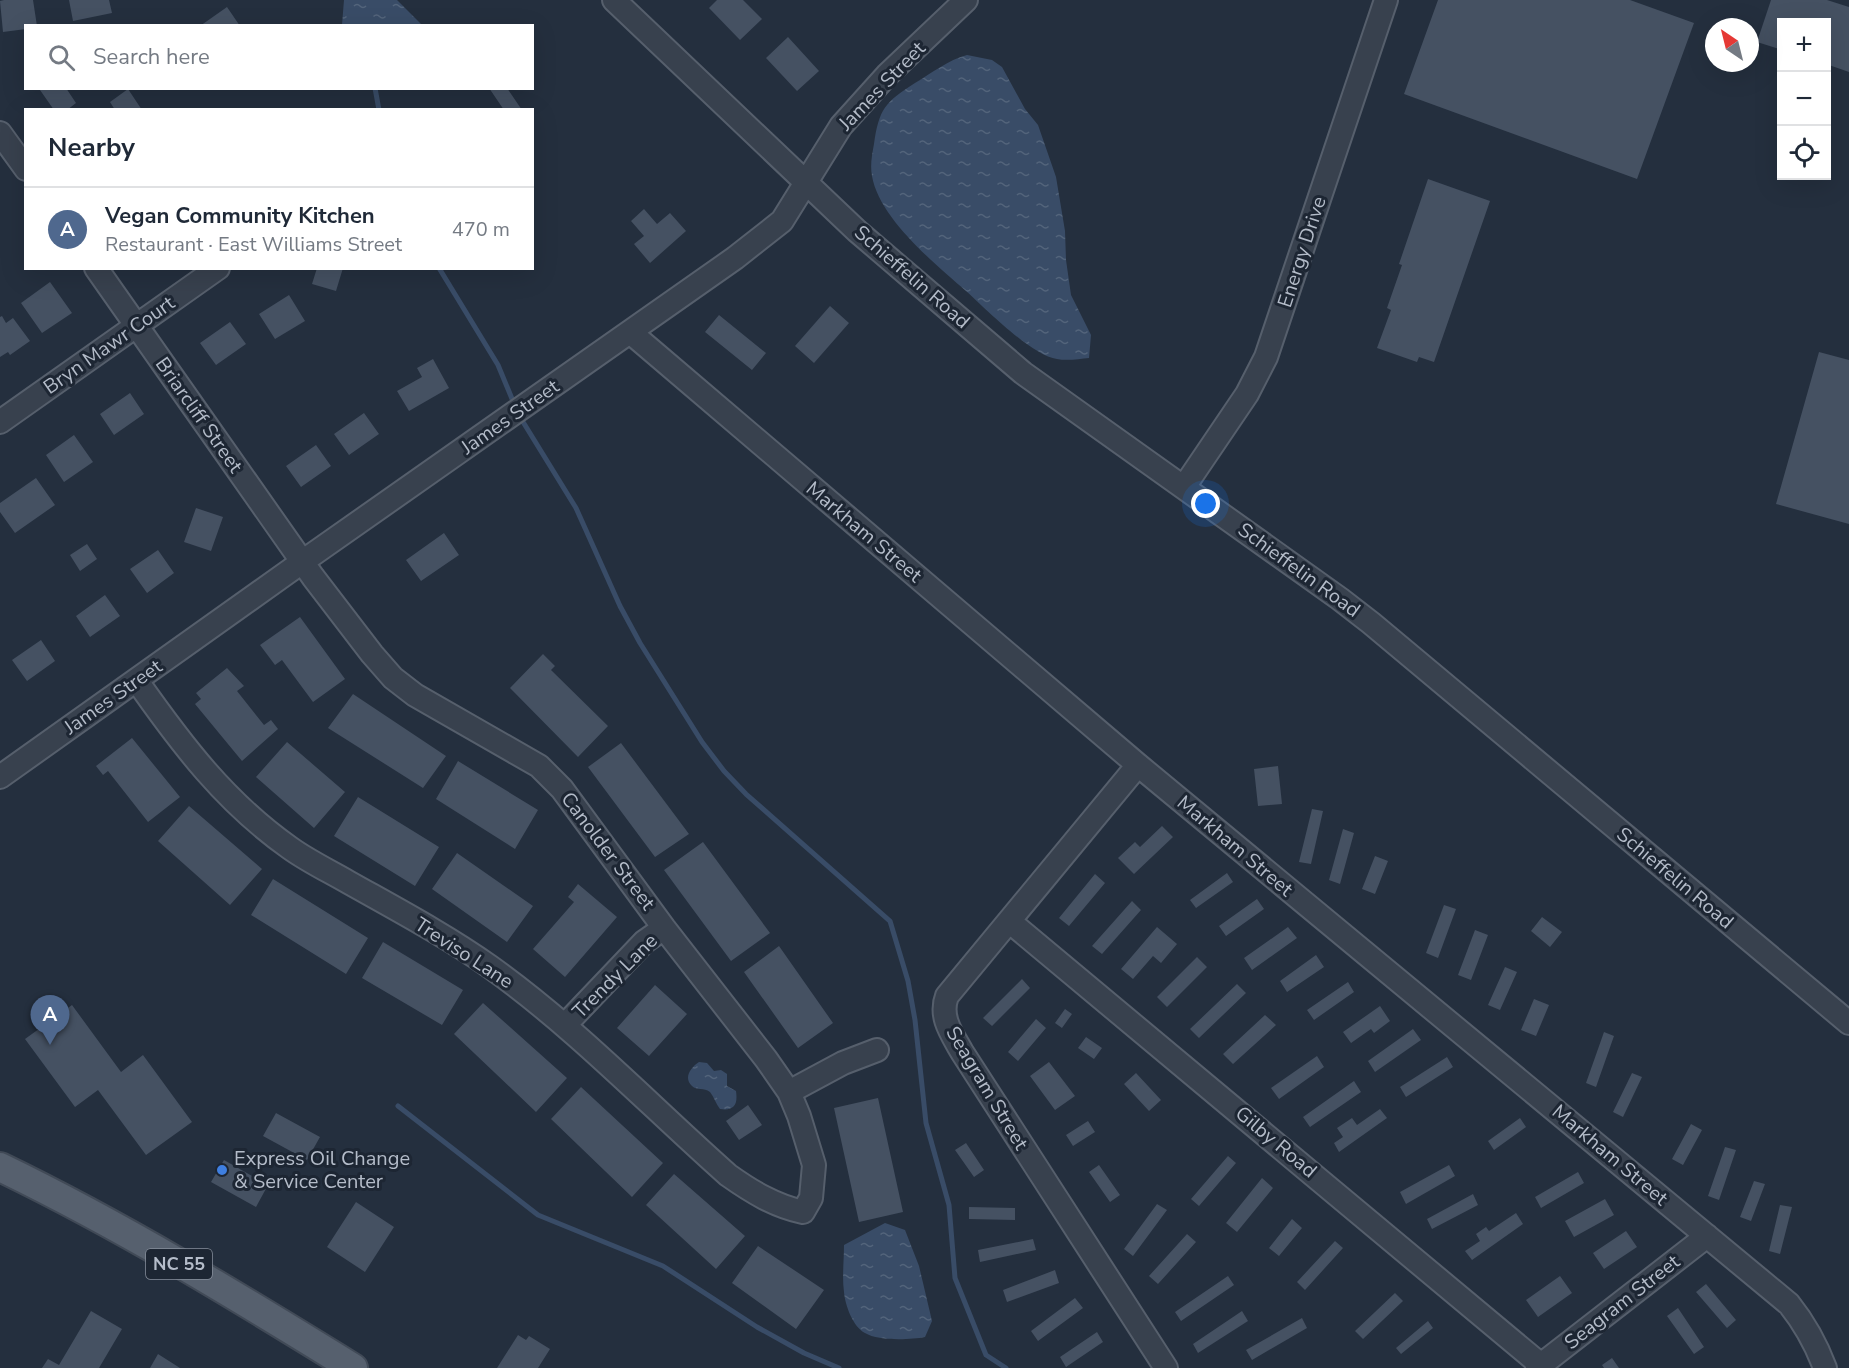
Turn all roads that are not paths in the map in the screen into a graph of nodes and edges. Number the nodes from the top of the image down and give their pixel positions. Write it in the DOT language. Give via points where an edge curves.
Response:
graph roads {
  1 [pos="614,0"];
  2 [pos="966,0"];
  3 [pos="1386,0"];
  4 [pos="0,133"];
  5 [pos="24,166"];
  6 [pos="806,181"];
  7 [pos="97,270"];
  8 [pos="215,270"];
  9 [pos="136,326"];
  10 [pos="630,332"];
  11 [pos="0,422"];
  12 [pos="1184,487"];
  13 [pos="302,562"];
  14 [pos="137,681"];
  15 [pos="1138,765"];
  16 [pos="0,777"];
  17 [pos="1009,921"];
  18 [pos="664,928"];
  19 [pos="1849,1023"];
  20 [pos="565,1025"];
  21 [pos="877,1050"];
  22 [pos="789,1092"];
  23 [pos="0,1167"];
  24 [pos="803,1212"];
  25 [pos="1707,1236"];
  26 [pos="1539,1366"];
  27 [pos="353,1368"];
  28 [pos="1166,1368"];
  29 [pos="1825,1368"];
  1 -- 6 [label="street, Schieffelin Road"];
  2 -- 6 [label="street, James Street" via="887,75 841,126"];
  3 -- 12 [label="street, Energy Drive" via="1266,357 1247,394"];
  4 -- 5 [label="street"];
  6 -- 10 [label="street, James Street" via="782,221"];
  6 -- 12 [label="street, Schieffelin Road" via="857,231 1023,373"];
  7 -- 9 [label="street, Briarcliff Street"];
  8 -- 9 [label="street, Bryn Mawr Court"];
  9 -- 11 [label="street, Bryn Mawr Court"];
  9 -- 13 [label="street, Briarcliff Street"];
  10 -- 13 [label="street, James Street"];
  10 -- 15 [label="street, Markham Street"];
  12 -- 19 [label="street, Schieffelin Road" via="1371,623"];
  13 -- 14 [label="street, James Street"];
  13 -- 18 [label="street, Canolder Street" via="393,678 415,695 539,766 562,789"];
  14 -- 16 [label="street, James Street"];
  14 -- 20 [label="street, Treviso Lane" via="196,762 270,833 310,861 487,965"];
  15 -- 17 [label="street, Seagram Street"];
  15 -- 25 [label="street, Markham Street"];
  17 -- 26 [label="street, Gilby Road"];
  17 -- 28 [label="street, Seagram Street" via="947,996 943,1006 947,1026"];
  18 -- 20 [label="street, Trendy Lane" via="644,942"];
  18 -- 22 [label="street, Canolder Street"];
  20 -- 24 [label="street, Treviso Lane" via="728,1176 783,1208"];
  21 -- 22 [label="street"];
  22 -- 24 [label="street, Canolder Street" via="814,1165 811,1198"];
  23 -- 27 [label="main road, NC 55" via="176,1262"];
  25 -- 26 [label="street, Seagram Street"];
  25 -- 29 [label="street, Markham Street" via="1789,1304 1804,1323"];
}
